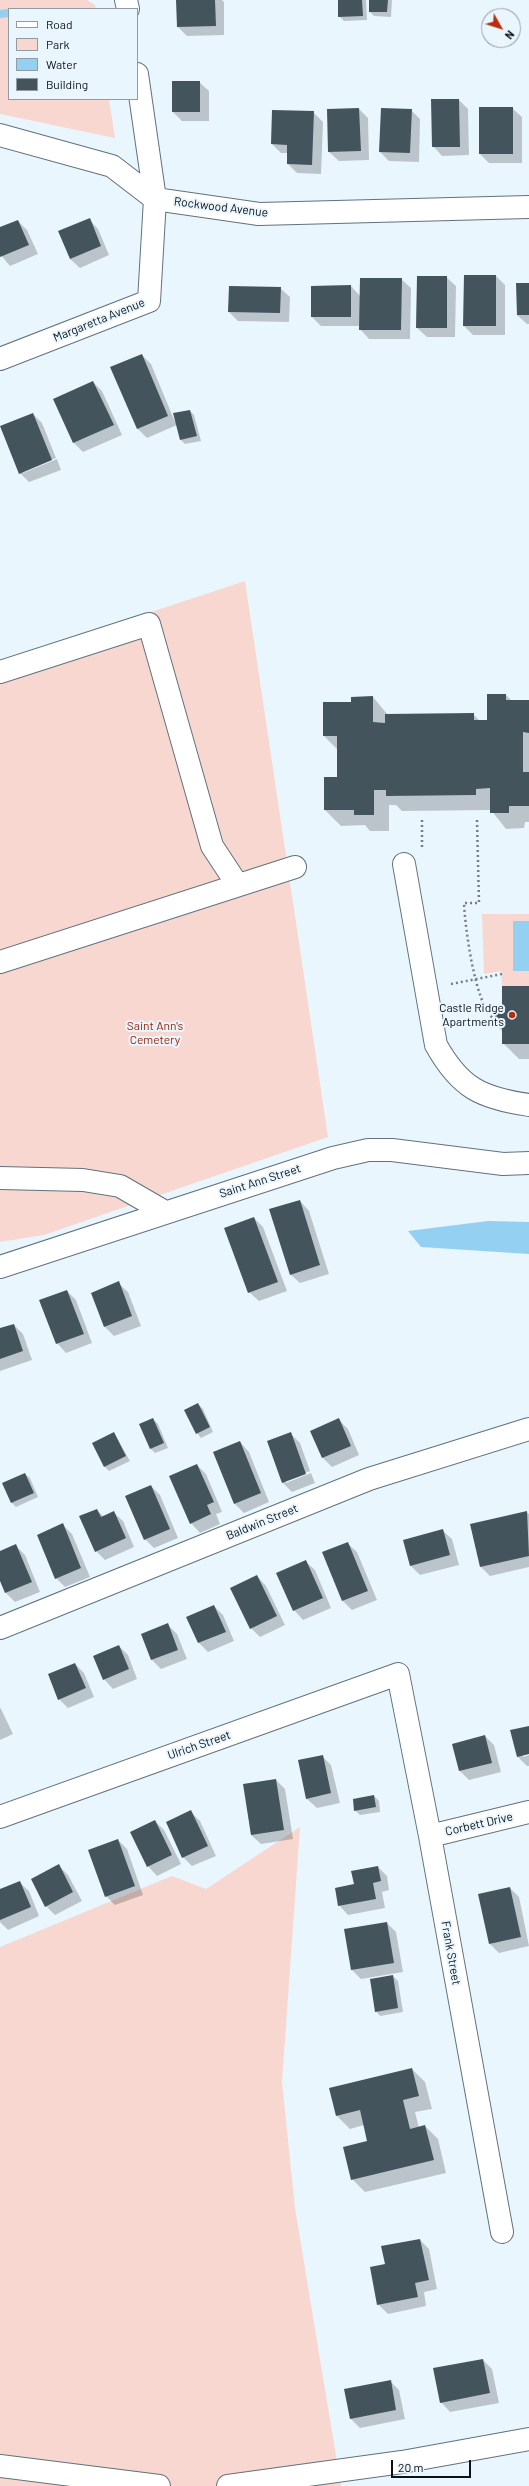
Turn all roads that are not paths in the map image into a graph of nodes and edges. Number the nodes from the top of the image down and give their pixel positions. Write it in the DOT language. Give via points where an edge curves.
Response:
graph roads {
  1 [pos="138,81"];
  2 [pos="0,135"];
  3 [pos="155,199"];
  4 [pos="529,207"];
  5 [pos="0,359"];
  6 [pos="0,672"];
  7 [pos="404,864"];
  8 [pos="295,867"];
  9 [pos="237,884"];
  10 [pos="0,962"];
  11 [pos="529,1105"];
  12 [pos="529,1163"];
  13 [pos="0,1178"];
  14 [pos="164,1212"];
  15 [pos="0,1268"];
  16 [pos="529,1429"];
  17 [pos="0,1628"];
  18 [pos="398,1674"];
  19 [pos="529,1812"];
  20 [pos="0,1817"];
  21 [pos="430,1836"];
  22 [pos="502,2232"];
  23 [pos="529,2439"];
  24 [pos="0,2466"];
  25 [pos="159,2486"];
  26 [pos="228,2486"];
  1 -- 3 [label="street"];
  2 -- 3 [label="street, Rockwood Avenue" via="112,166"];
  3 -- 4 [label="street, Rockwood Avenue" via="259,214"];
  3 -- 5 [label="street, Margaretta Avenue" via="149,301"];
  6 -- 9 [label="street" via="149,624 212,846"];
  7 -- 11 [label="street" via="436,1044 448,1068 482,1095"];
  8 -- 9 [label="street"];
  9 -- 10 [label="street"];
  12 -- 14 [label="street, Saint Ann Street" via="503,1164 392,1150 368,1150 333,1158"];
  13 -- 14 [label="street" via="83,1180 120,1186"];
  14 -- 15 [label="street, Saint Ann Street"];
  16 -- 17 [label="street, Baldwin Street" via="370,1479"];
  18 -- 20 [label="street, Ulrich Street"];
  18 -- 21 [label="street, Frank Street"];
  19 -- 21 [label="street, Corbett Drive"];
  21 -- 22 [label="street, Frank Street"];
  23 -- 26 [label="street" via="402,2462"];
  24 -- 25 [label="street"];
}
